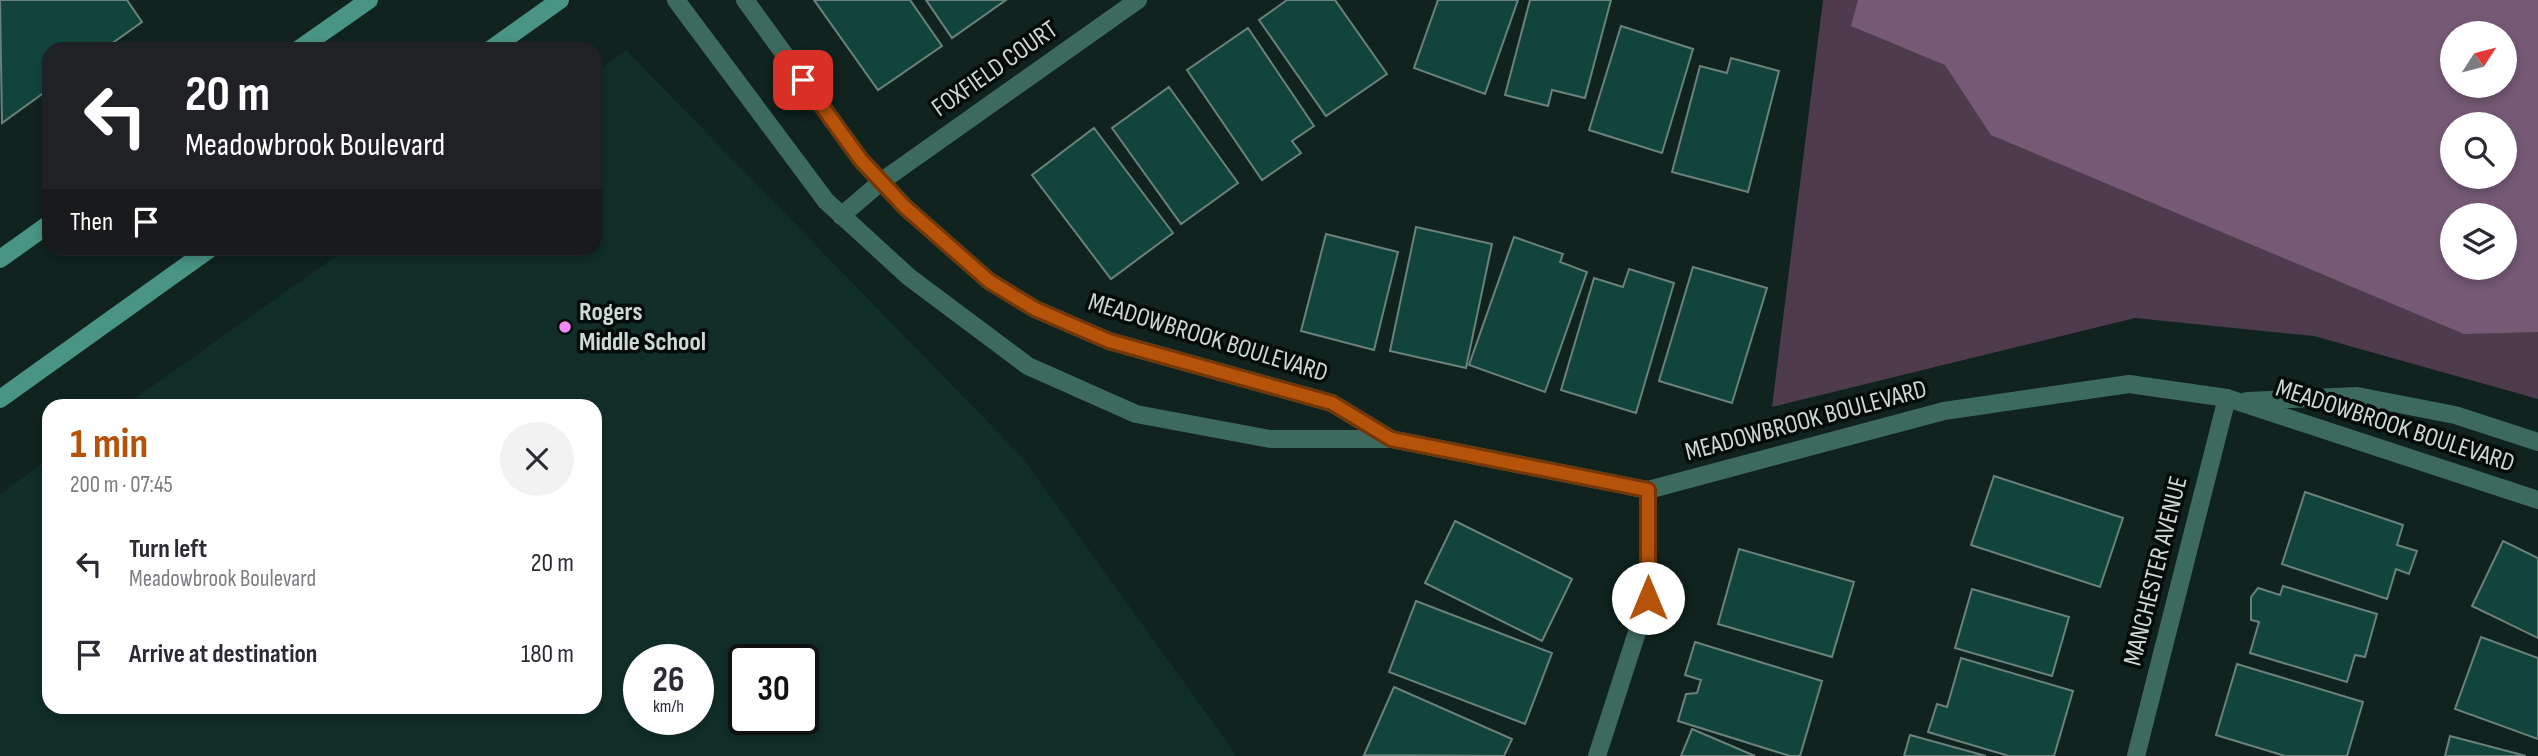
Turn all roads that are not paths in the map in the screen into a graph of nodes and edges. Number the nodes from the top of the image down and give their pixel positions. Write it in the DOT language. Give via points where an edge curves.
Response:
graph roads {
  1 [pos="369,0"];
  2 [pos="560,0"];
  3 [pos="676,0"];
  4 [pos="745,0"];
  5 [pos="1138,0"];
  6 [pos="309,42"];
  7 [pos="501,42"];
  8 [pos="882,181"];
  9 [pos="841,216"];
  10 [pos="42,229"];
  11 [pos="200,256"];
  12 [pos="0,259"];
  13 [pos="0,399"];
  14 [pos="2232,400"];
  15 [pos="1391,439"];
  16 [pos="2538,442"];
  17 [pos="1648,490"];
  18 [pos="2538,499"];
  19 [pos="1597,756"];
  20 [pos="2136,756"];
  1 -- 6 [label="main road"];
  2 -- 7 [label="main road"];
  3 -- 9 [label="street, MEADOWBROOK BOULEVARD"];
  4 -- 8 [label="street, MEADOWBROOK BOULEVARD" via="853,150"];
  5 -- 8 [label="street, FOXFIELD COURT"];
  8 -- 9 [label="street"];
  8 -- 15 [label="street, MEADOWBROOK BOULEVARD" via="989,281 1035,309 1109,341 1332,403"];
  9 -- 15 [label="street, MEADOWBROOK BOULEVARD" via="909,277 1028,366 1136,414 1270,439"];
  10 -- 12 [label="main road"];
  11 -- 13 [label="main road"];
  14 -- 16 [label="street, MEADOWBROOK BOULEVARD" via="2357,396 2455,415"];
  14 -- 17 [label="street, MEADOWBROOK BOULEVARD" via="2129,384 1944,411"];
  14 -- 18 [label="street, MEADOWBROOK BOULEVARD"];
  14 -- 20 [label="street, MANCHESTER AVENUE"];
  15 -- 17 [label="street, MEADOWBROOK BOULEVARD"];
  17 -- 19 [label="street" via="1648,598"];
}
